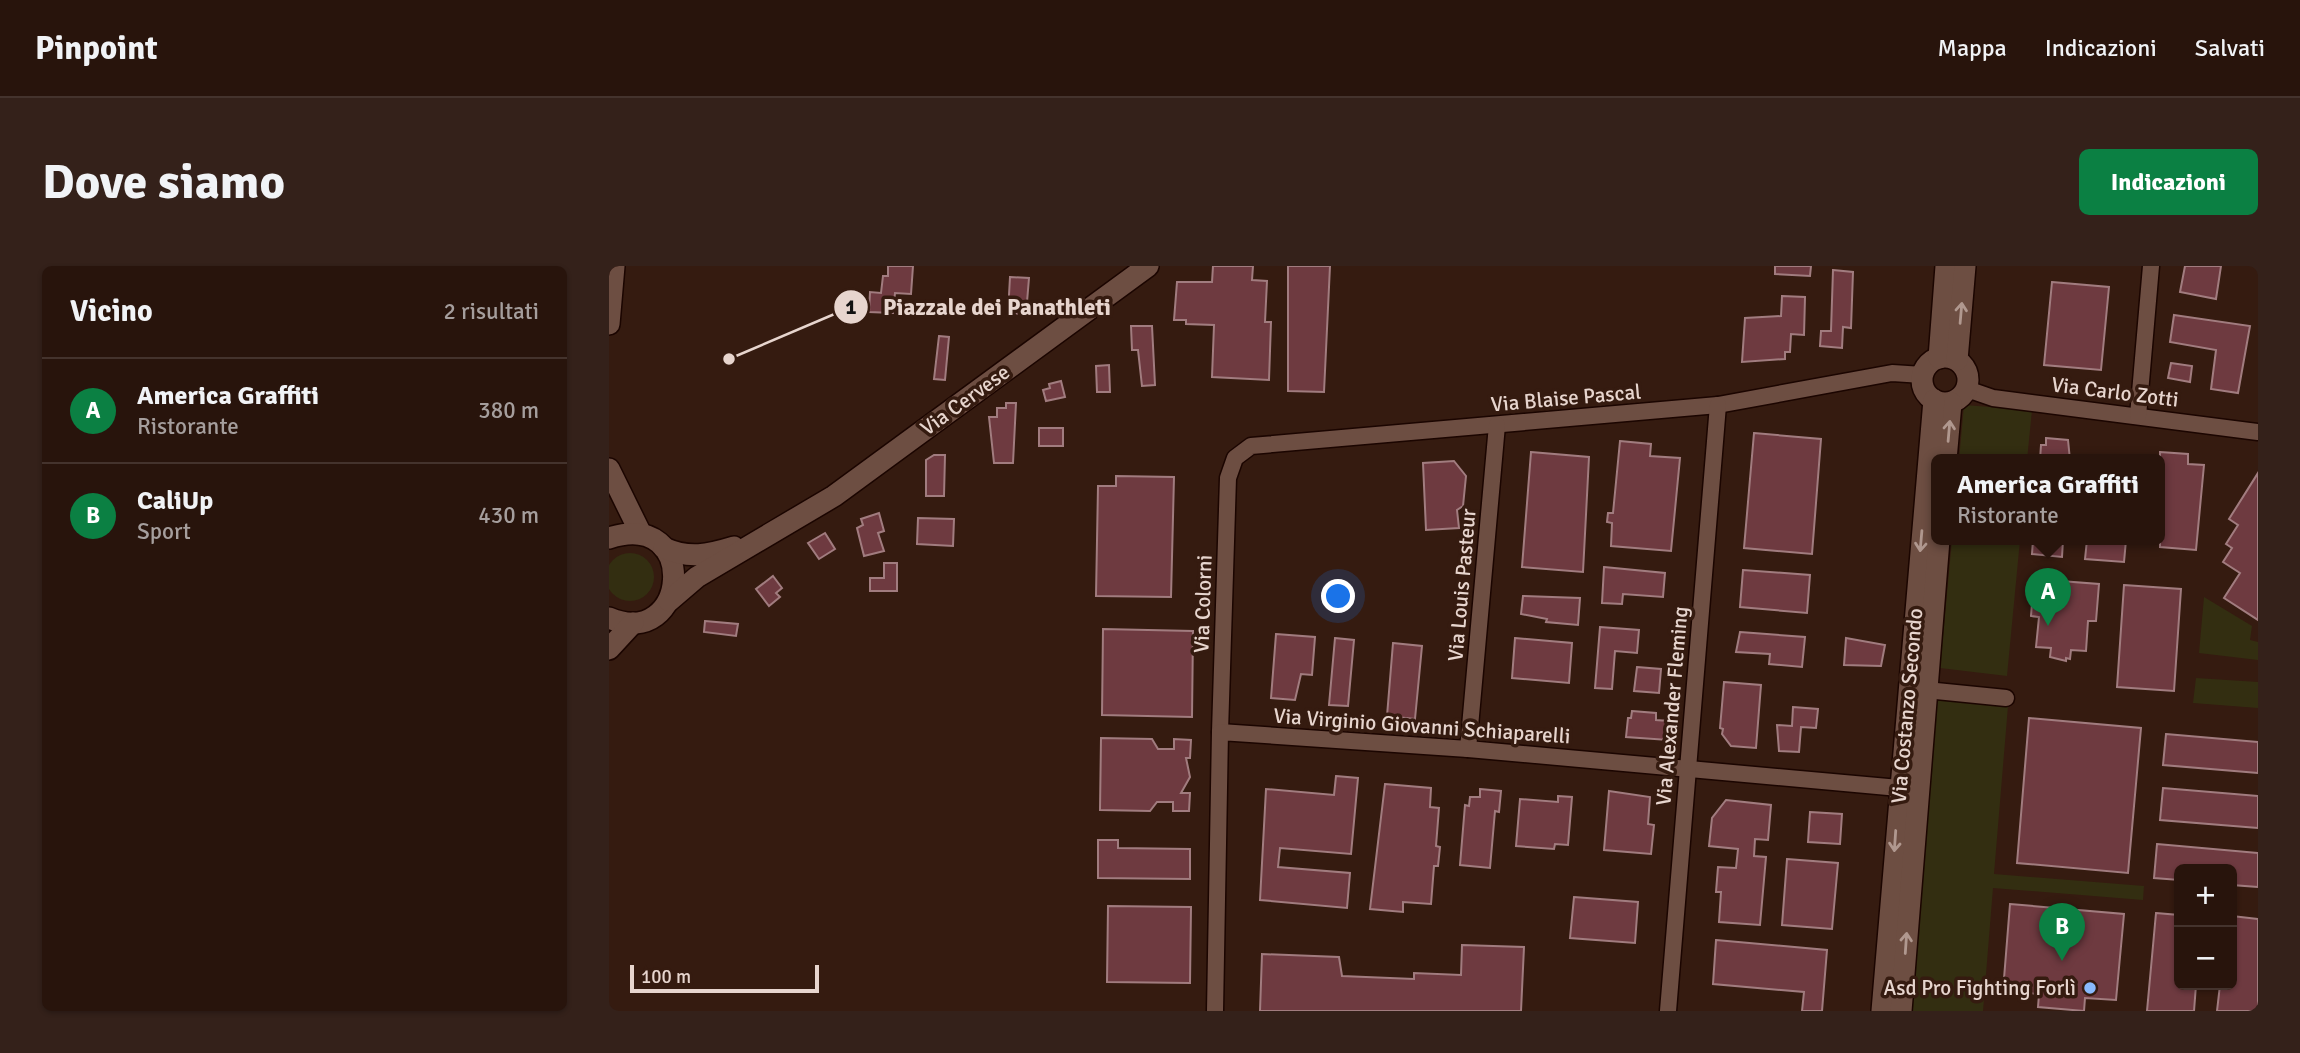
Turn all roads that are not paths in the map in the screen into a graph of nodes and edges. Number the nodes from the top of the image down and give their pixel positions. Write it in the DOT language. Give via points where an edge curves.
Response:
graph roads {
  1 [pos="614,266"];
  2 [pos="1148,266"];
  3 [pos="1946,266"];
  4 [pos="1965,266"];
  5 [pos="2151,266"];
  6 [pos="609,324"];
  7 [pos="1948,359"];
  8 [pos="1923,375"];
  9 [pos="1951,397"];
  10 [pos="1718,405"];
  11 [pos="2138,416"];
  12 [pos="1497,425"];
  13 [pos="2258,432"];
  14 [pos="1943,454"];
  15 [pos="1946,454"];
  16 [pos="609,469"];
  17 [pos="1228,478"];
  18 [pos="778,530"];
  19 [pos="642,534"];
  20 [pos="609,538"];
  21 [pos="1931,545"];
  22 [pos="1939,545"];
  23 [pos="664,548"];
  24 [pos="669,601"];
  25 [pos="609,618"];
  26 [pos="633,623"];
  27 [pos="609,649"];
  28 [pos="1926,690"];
  29 [pos="2006,698"];
  30 [pos="1220,732"];
  31 [pos="1468,749"];
  32 [pos="1687,769"];
  33 [pos="1899,788"];
  34 [pos="1215,1011"];
  35 [pos="1668,1011"];
  36 [pos="1882,1011"];
  37 [pos="1901,1011"];
  1 -- 6 [label="street"];
  2 -- 18 [label="street, Via Cervese" via="834,496"];
  3 -- 7 [label="street"];
  7 -- 4 [label="street, one-way"];
  5 -- 11 [label="street"];
  7 -- 8 [label="street" via="1929,364"];
  7 -- 9 [label="street" via="1966,369"];
  8 -- 9 [label="street" via="1924,390"];
  8 -- 10 [label="street, Via Blaise Pascal" via="1892,373"];
  9 -- 11 [label="street, Via Carlo Zotti"];
  9 -- 14 [label="street, Via Costanzo Secondo, one-way"];
  15 -- 9 [label="street, one-way"];
  10 -- 12 [label="street, Via Blaise Pascal"];
  10 -- 32 [label="street, Via Alexander Fleming"];
  11 -- 13 [label="street, Via Carlo Zotti"];
  12 -- 17 [label="street, Via Blaise Pascal" via="1251,446 1235,458"];
  12 -- 31 [label="street, Via Louis Pasteur"];
  16 -- 19 [label="street"];
  17 -- 30 [label="street, Via Colorni"];
  18 -- 23 [label="street, Via Cervese" via="696,556"];
  18 -- 24 [label="street, Via Cervese" via="697,578"];
  19 -- 20 [label="street"];
  19 -- 23 [label="street, Via Cervese"];
  21 -- 33 [label="street, Via Costanzo Secondo, one-way"];
  22 -- 28 [label="street, Via Costanzo Secondo"];
  23 -- 24 [label="street" via="675,574"];
  24 -- 26 [label="street, Via Cervese" via="652,617"];
  25 -- 26 [label="street"];
  26 -- 27 [label="street, Via Cervese"];
  28 -- 29 [label="street"];
  37 -- 28 [label="street, Via Costanzo Secondo, one-way"];
  30 -- 31 [label="street, Via Virginio Giovanni Schiaparelli"];
  30 -- 34 [label="street"];
  31 -- 32 [label="street, Via Virginio Giovanni Schiaparelli"];
  32 -- 33 [label="street, Via Virginio Giovanni Schiaparelli"];
  32 -- 35 [label="street, Via Alexander Fleming"];
  33 -- 36 [label="street, Via Costanzo Secondo, one-way"];
}
